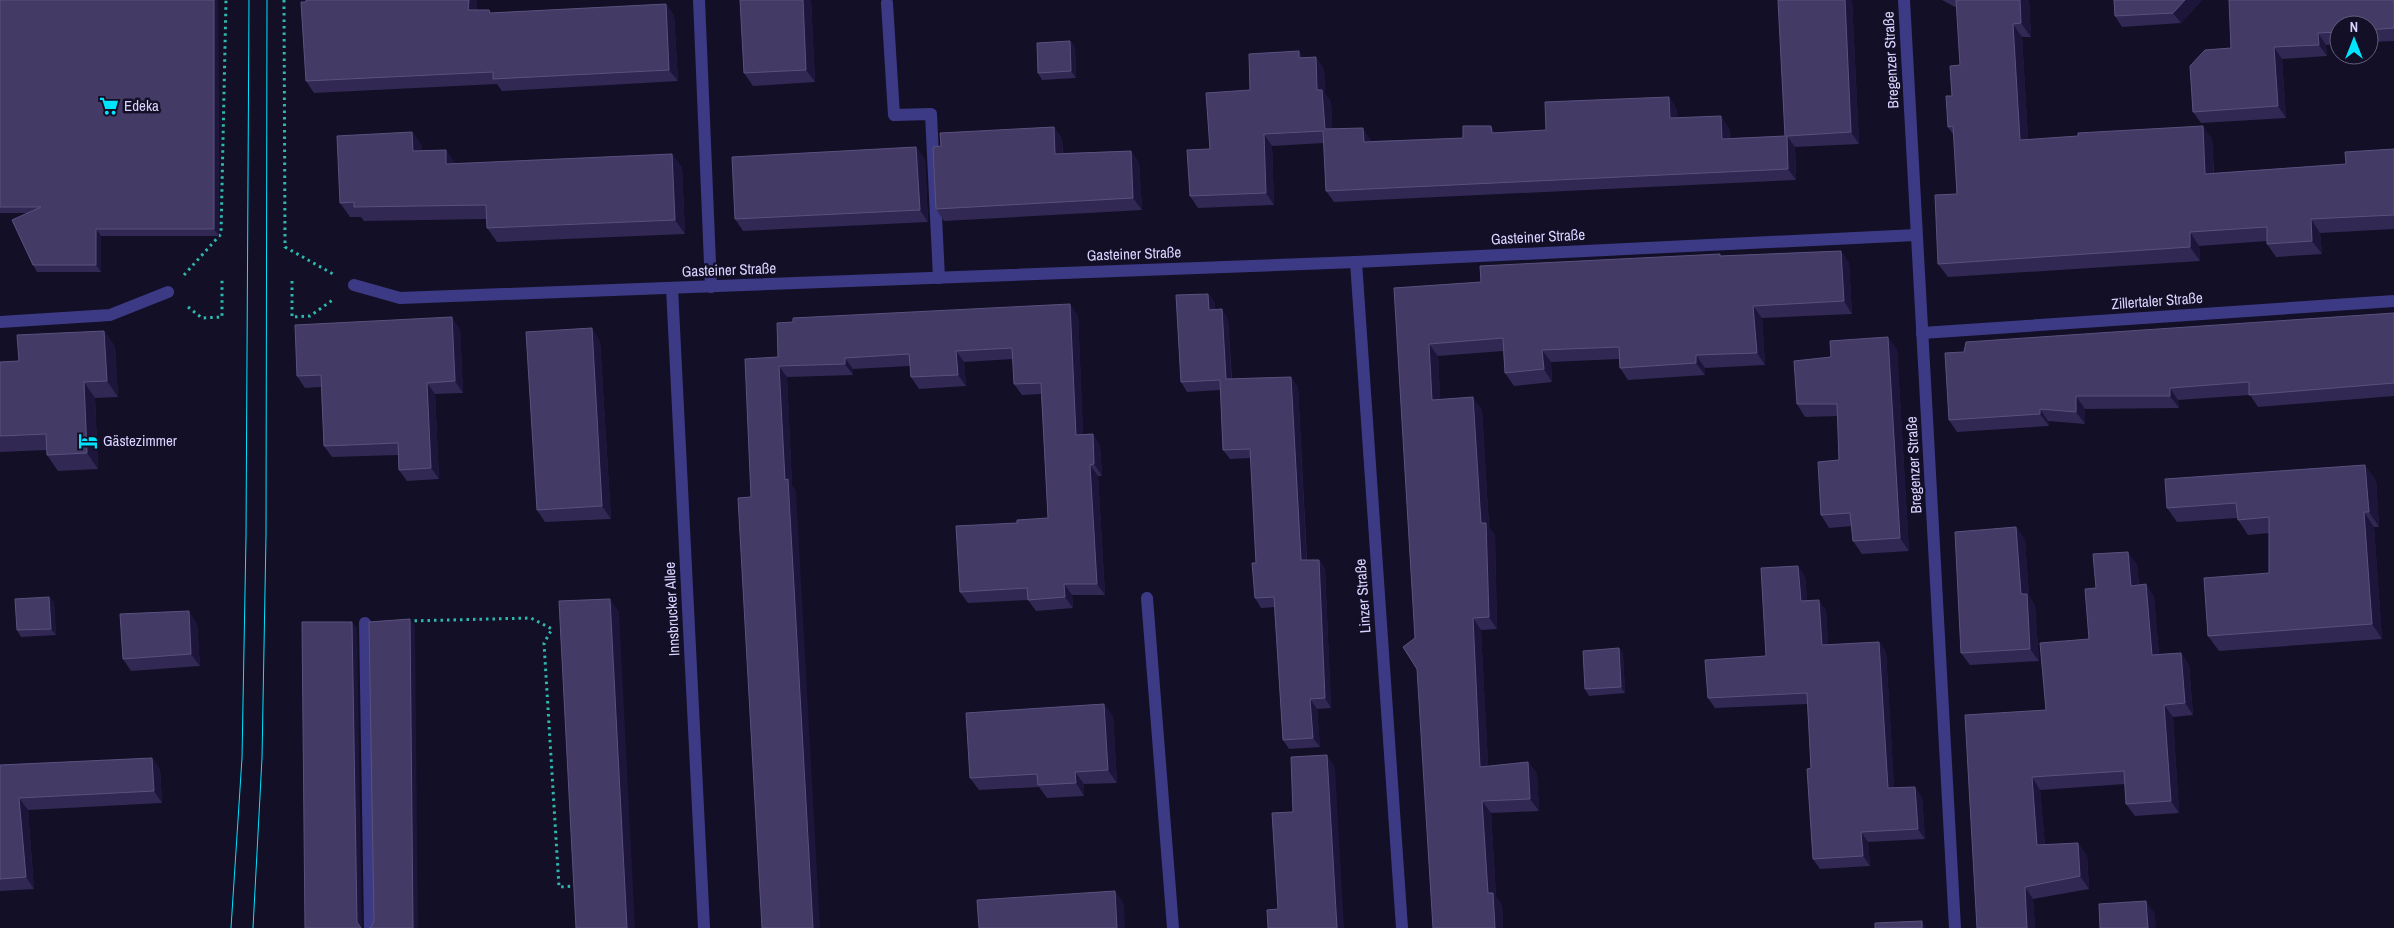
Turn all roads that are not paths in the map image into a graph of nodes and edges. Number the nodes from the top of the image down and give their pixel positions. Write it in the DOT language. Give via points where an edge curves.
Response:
graph roads {
  1 [pos="699,0"];
  2 [pos="1904,0"];
  3 [pos="887,4"];
  4 [pos="1916,235"];
  5 [pos="1356,262"];
  6 [pos="940,278"];
  7 [pos="354,285"];
  8 [pos="711,287"];
  9 [pos="672,288"];
  10 [pos="168,292"];
  11 [pos="2394,301"];
  12 [pos="0,322"];
  13 [pos="1922,333"];
  14 [pos="1147,598"];
  15 [pos="365,622"];
  16 [pos="370,928"];
  17 [pos="704,928"];
  18 [pos="1172,928"];
  19 [pos="1402,928"];
  20 [pos="1955,928"];
  1 -- 8 [label="street"];
  2 -- 4 [label="street, Bregenzer Straße"];
  3 -- 6 [label="street" via="894,115 931,114"];
  4 -- 5 [label="street, Gasteiner Straße"];
  4 -- 13 [label="street, Bregenzer Straße"];
  5 -- 6 [label="street, Gasteiner Straße"];
  5 -- 19 [label="street, Linzer Straße"];
  6 -- 8 [label="street, Gasteiner Straße"];
  7 -- 9 [label="street, Gasteiner Straße" via="400,298"];
  8 -- 9 [label="street, Gasteiner Straße"];
  9 -- 17 [label="street, Innsbrucker Allee"];
  10 -- 12 [label="street" via="110,316"];
  11 -- 13 [label="street, Zillertaler Straße"];
  13 -- 20 [label="street, Bregenzer Straße"];
  14 -- 18 [label="street"];
  15 -- 16 [label="street"];
}
